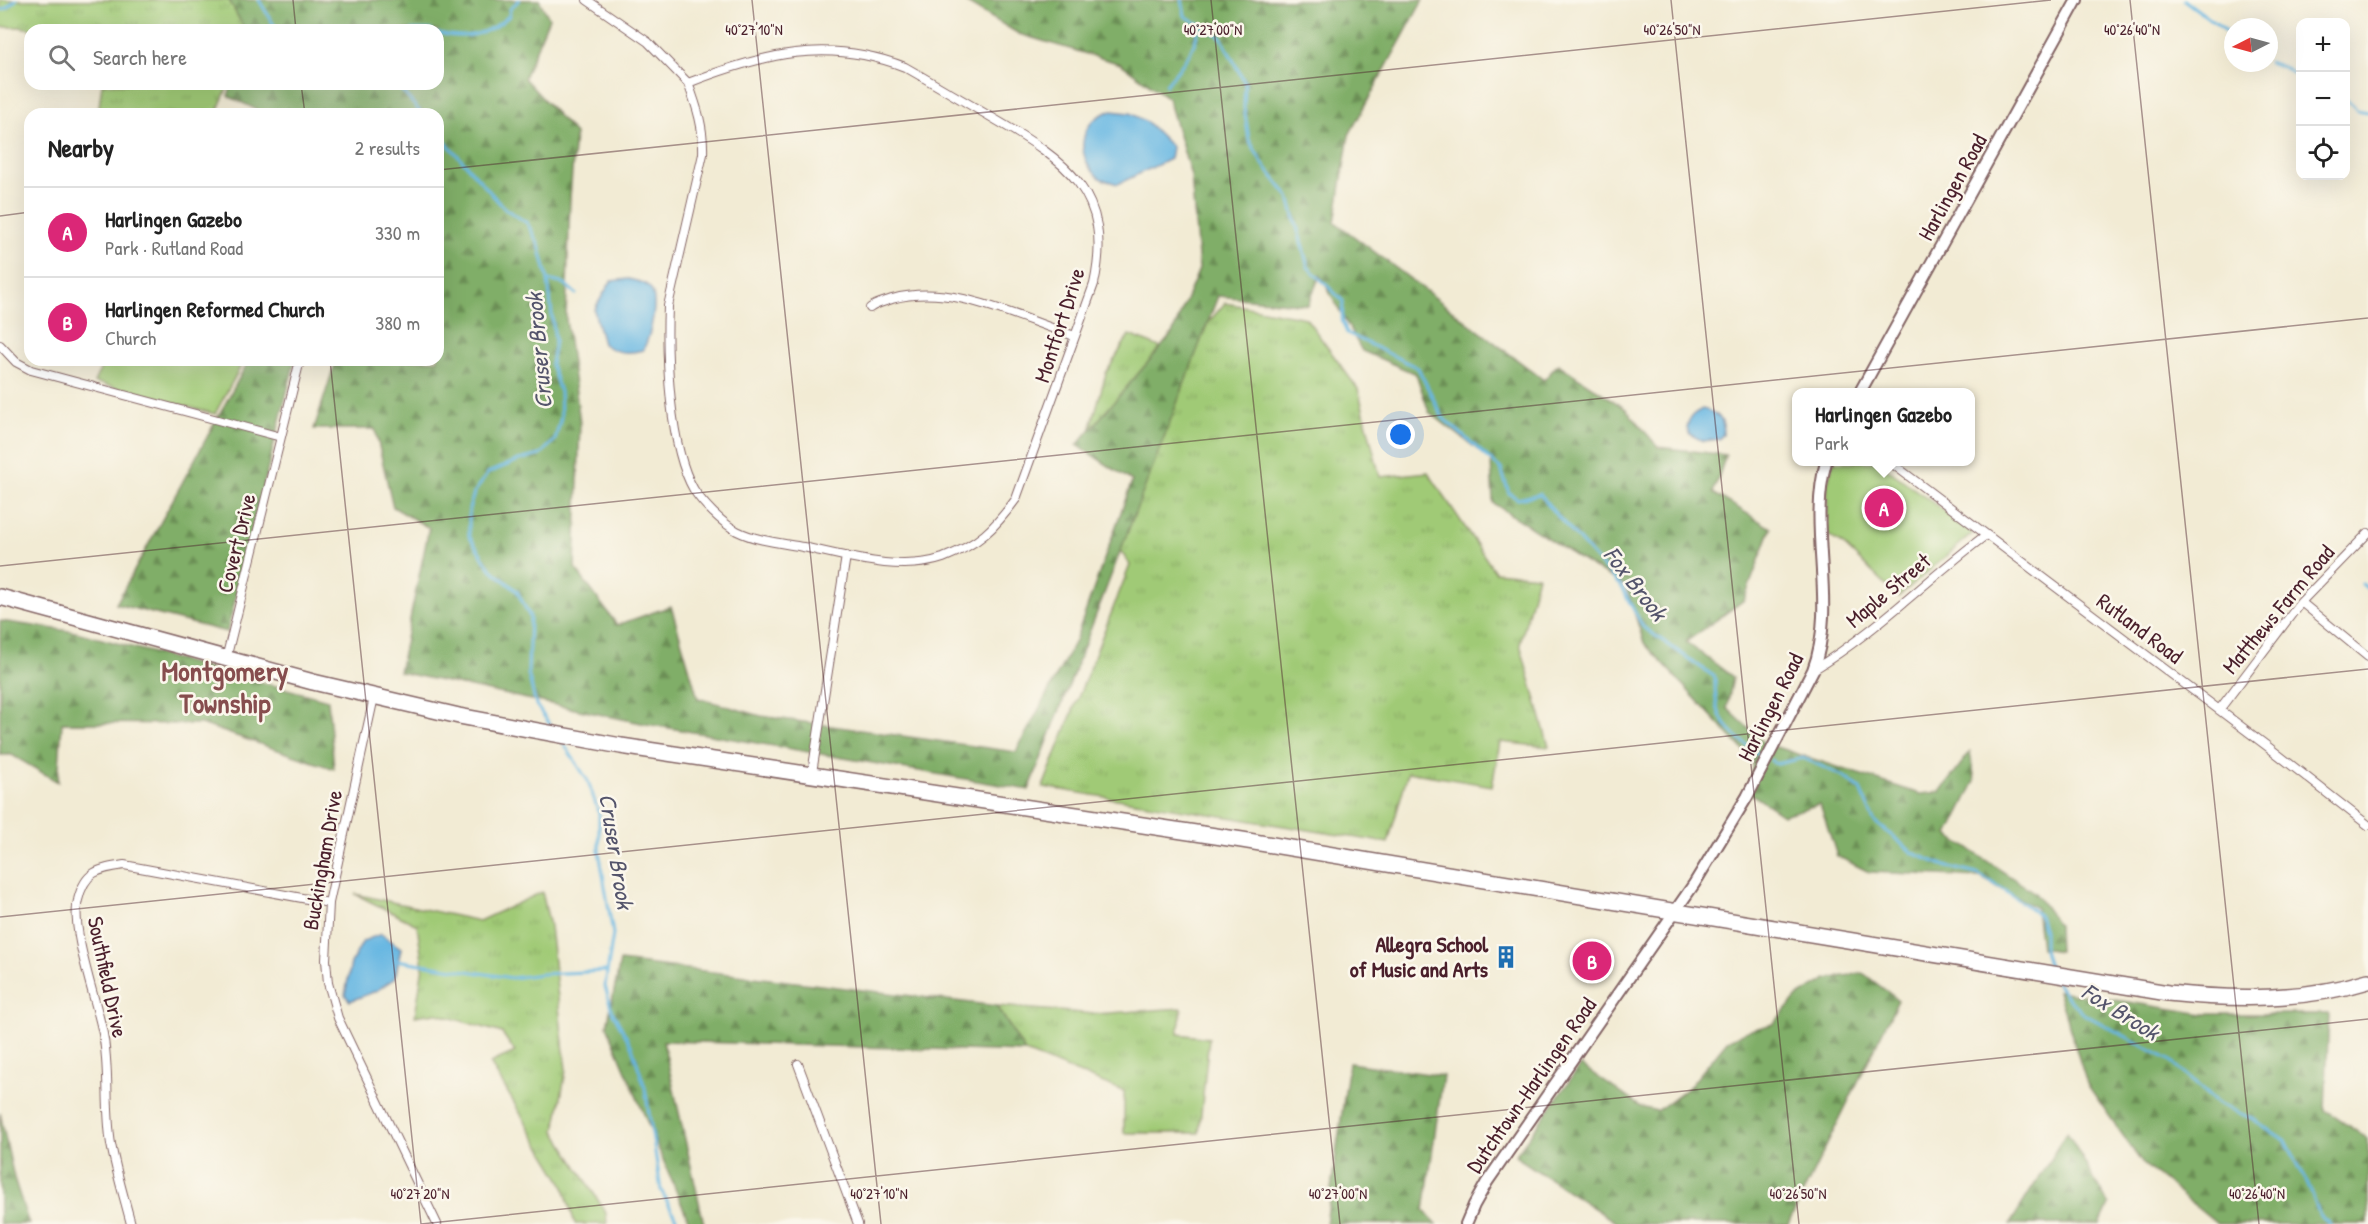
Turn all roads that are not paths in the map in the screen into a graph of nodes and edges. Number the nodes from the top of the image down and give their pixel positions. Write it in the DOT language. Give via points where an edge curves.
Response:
graph roads {
  1 [pos="587,0"];
  2 [pos="2077,0"];
  3 [pos="688,83"];
  4 [pos="870,308"];
  5 [pos="1075,336"];
  6 [pos="0,345"];
  7 [pos="299,366"];
  8 [pos="1863,388"];
  9 [pos="281,437"];
  10 [pos="1825,466"];
  11 [pos="1895,466"];
  12 [pos="2368,533"];
  13 [pos="1986,536"];
  14 [pos="846,556"];
  15 [pos="0,597"];
  16 [pos="2301,602"];
  17 [pos="2368,657"];
  18 [pos="226,659"];
  19 [pos="1813,670"];
  20 [pos="374,697"];
  21 [pos="2219,710"];
  22 [pos="812,773"];
  23 [pos="2368,825"];
  24 [pos="329,903"];
  25 [pos="1675,913"];
  26 [pos="2368,981"];
  27 [pos="798,1064"];
  28 [pos="131,1224"];
  29 [pos="437,1224"];
  30 [pos="858,1224"];
  31 [pos="1466,1224"];
  1 -- 3 [label="street, Montfort Drive" via="648,42"];
  2 -- 8 [label="street, Harlingen Road"];
  3 -- 5 [label="street, Montfort Drive" via="788,52 826,49 868,55 905,67 1035,143 1079,183 1097,225 1098,265"];
  3 -- 14 [label="street, Montfort Drive" via="704,136 703,154 668,306 667,332 674,426 683,470 695,492 736,530 758,539"];
  4 -- 5 [label="street" via="899,297 924,295 973,300"];
  5 -- 14 [label="street, Montfort Drive" via="1016,499 996,526 967,547 921,562 893,563"];
  6 -- 9 [label="street" via="16,362 31,370"];
  7 -- 9 [label="street, Covert Drive"];
  9 -- 18 [label="street, Covert Drive"];
  10 -- 19 [label="street, Harlingen Road" via="1821,494 1822,626"];
  11 -- 13 [label="street, Rutland Road"];
  12 -- 16 [label="street, Matthews Farm Road"];
  13 -- 19 [label="street, Maple Street" via="1936,573 1875,627"];
  13 -- 21 [label="street, Rutland Road"];
  14 -- 22 [label="street"];
  15 -- 18 [label="highway"];
  16 -- 17 [label="street"];
  16 -- 21 [label="street, Matthews Farm Road"];
  18 -- 20 [label="highway"];
  19 -- 25 [label="street, Harlingen Road" via="1762,768"];
  20 -- 22 [label="highway" via="533,730"];
  20 -- 24 [label="street, Buckingham Drive"];
  21 -- 23 [label="street, Rutland Road"];
  22 -- 25 [label="highway"];
  24 -- 28 [label="street, Southfield Drive" via="124,865 100,868 87,878 76,911 104,1035 111,1144"];
  24 -- 29 [label="street, Buckingham Drive" via="326,960 338,1018"];
  25 -- 26 [label="highway" via="2168,993 2238,998 2296,996"];
  25 -- 31 [label="street, Dutchtown-Harlingen Road" via="1487,1182"];
  27 -- 30 [label="street"];
}
